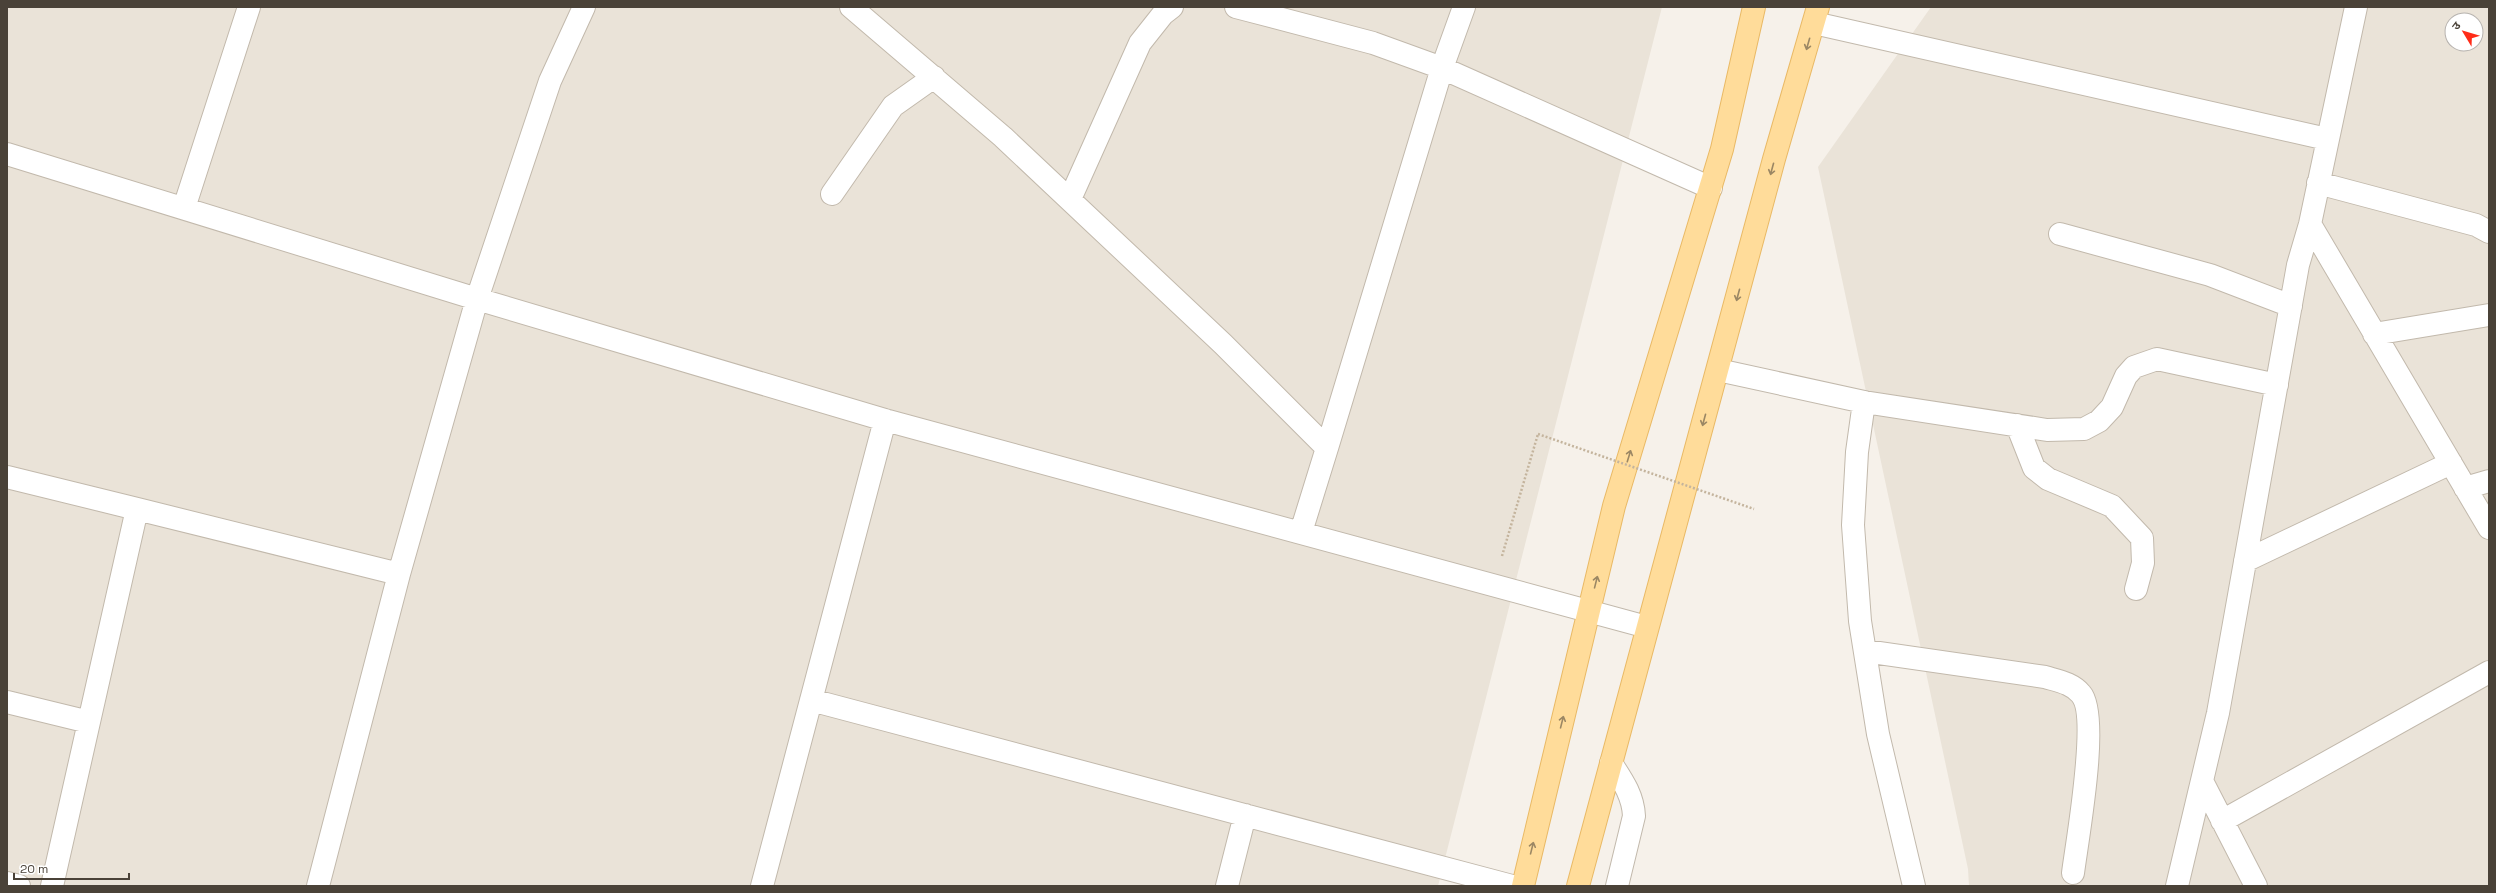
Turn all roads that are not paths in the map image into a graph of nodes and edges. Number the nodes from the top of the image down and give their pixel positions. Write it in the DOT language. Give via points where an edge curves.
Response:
graph roads {
  1 [pos="249,7"];
  2 [pos="584,7"];
  3 [pos="851,7"];
  4 [pos="1172,7"];
  5 [pos="1236,7"];
  6 [pos="1464,7"];
  7 [pos="1754,7"];
  8 [pos="2356,7"];
  9 [pos="1816,15"];
  10 [pos="1442,68"];
  11 [pos="934,78"];
  12 [pos="2327,140"];
  13 [pos="7,154"];
  14 [pos="2318,183"];
  15 [pos="1711,188"];
  16 [pos="832,194"];
  17 [pos="1070,199"];
  18 [pos="184,208"];
  19 [pos="2310,224"];
  20 [pos="2489,232"];
  21 [pos="2060,234"];
  22 [pos="477,299"];
  23 [pos="2291,306"];
  24 [pos="2489,315"];
  25 [pos="2374,334"];
  26 [pos="1718,370"];
  27 [pos="2277,385"];
  28 [pos="1864,402"];
  29 [pos="885,420"];
  30 [pos="2017,425"];
  31 [pos="1327,448"];
  32 [pos="2451,463"];
  33 [pos="7,477"];
  34 [pos="2489,481"];
  35 [pos="2465,488"];
  36 [pos="137,509"];
  37 [pos="2489,528"];
  38 [pos="1301,532"];
  39 [pos="2245,561"];
  40 [pos="399,574"];
  41 [pos="2136,589"];
  42 [pos="1589,612"];
  43 [pos="1648,627"];
  44 [pos="1865,651"];
  45 [pos="2489,672"];
  46 [pos="811,700"];
  47 [pos="7,702"];
  48 [pos="89,722"];
  49 [pos="1611,763"];
  50 [pos="2202,781"];
  51 [pos="1245,815"];
  52 [pos="2222,821"];
  53 [pos="2073,873"];
  54 [pos="7,883"];
  55 [pos="19,886"];
  56 [pos="52,886"];
  57 [pos="318,886"];
  58 [pos="762,886"];
  59 [pos="1227,886"];
  60 [pos="1512,886"];
  61 [pos="1523,886"];
  62 [pos="1578,886"];
  63 [pos="1617,886"];
  64 [pos="1914,886"];
  65 [pos="2177,886"];
  66 [pos="2256,886"];
  1 -- 18 [label="street"];
  2 -- 22 [label="street" via="550,82"];
  3 -- 11 [label="street"];
  4 -- 17 [label="street" via="1163,14 1140,43"];
  5 -- 10 [label="street" via="1373,43"];
  6 -- 10 [label="street"];
  7 -- 15 [label="main road"];
  8 -- 12 [label="street"];
  9 -- 12 [label="street"];
  9 -- 26 [label="main road, one-way"];
  10 -- 15 [label="street"];
  10 -- 31 [label="street"];
  11 -- 16 [label="street" via="893,106"];
  11 -- 17 [label="street" via="1003,136"];
  12 -- 14 [label="street"];
  13 -- 18 [label="street"];
  14 -- 19 [label="street"];
  14 -- 20 [label="street" via="2476,225"];
  42 -- 15 [label="main road, one-way" via="1614,506"];
  17 -- 31 [label="street" via="1223,344"];
  18 -- 22 [label="street"];
  19 -- 23 [label="street" via="2298,265"];
  19 -- 25 [label="street"];
  21 -- 23 [label="street" via="2210,275"];
  22 -- 29 [label="street"];
  22 -- 40 [label="street"];
  23 -- 27 [label="street"];
  24 -- 25 [label="street"];
  25 -- 32 [label="street"];
  26 -- 28 [label="street"];
  26 -- 43 [label="main road, one-way"];
  27 -- 30 [label="street" via="2158,359 2134,367 2126,376 2112,407 2099,421 2084,429 2047,430"];
  27 -- 39 [label="street"];
  28 -- 30 [label="street"];
  28 -- 44 [label="street" via="1857,452 1853,525 1860,621"];
  29 -- 38 [label="street"];
  29 -- 46 [label="street"];
  30 -- 41 [label="street" via="2034,468 2048,479 2112,506 2142,538 2143,564"];
  31 -- 38 [label="street"];
  32 -- 35 [label="street"];
  32 -- 39 [label="street"];
  33 -- 36 [label="street"];
  34 -- 35 [label="street"];
  35 -- 37 [label="street"];
  36 -- 40 [label="street"];
  36 -- 48 [label="street"];
  38 -- 42 [label="street"];
  39 -- 50 [label="street" via="2218,713"];
  40 -- 57 [label="street"];
  42 -- 43 [label="street"];
  61 -- 42 [label="main road, one-way"];
  43 -- 49 [label="main road"];
  44 -- 53 [label="street" via="2045,677 2068,684 2082,694 2089,759"];
  44 -- 64 [label="street" via="1878,734"];
  45 -- 52 [label="street"];
  46 -- 51 [label="street"];
  46 -- 58 [label="street"];
  47 -- 48 [label="street"];
  48 -- 56 [label="street"];
  49 -- 62 [label="main road"];
  49 -- 63 [label="street" via="1628,790 1634,816"];
  50 -- 52 [label="street"];
  50 -- 65 [label="street"];
  51 -- 59 [label="street"];
  51 -- 60 [label="street"];
  52 -- 66 [label="street"];
  54 -- 55 [label="street"];
}
